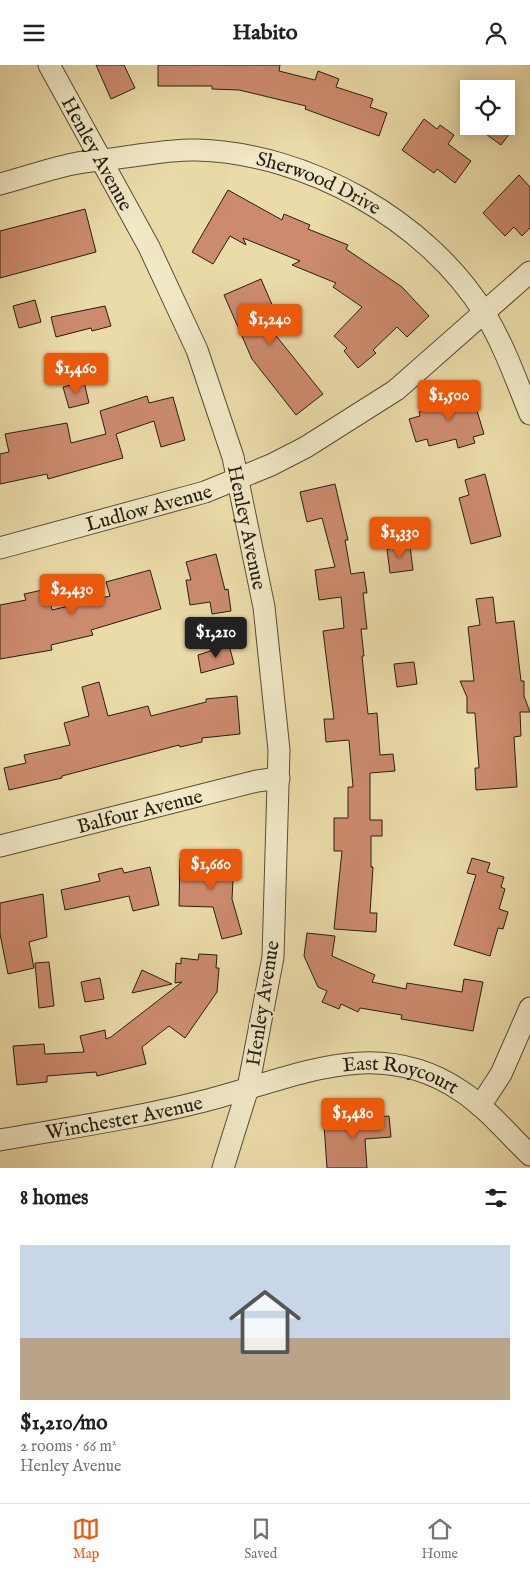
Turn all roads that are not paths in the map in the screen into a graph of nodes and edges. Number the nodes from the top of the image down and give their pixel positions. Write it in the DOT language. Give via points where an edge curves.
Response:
graph roads {
  1 [pos="49,65"];
  2 [pos="102,160"];
  3 [pos="0,184"];
  4 [pos="530,272"];
  5 [pos="484,313"];
  6 [pos="530,414"];
  7 [pos="238,481"];
  8 [pos="0,548"];
  9 [pos="279,779"];
  10 [pos="0,845"];
  11 [pos="530,1008"];
  12 [pos="248,1088"];
  13 [pos="480,1106"];
  14 [pos="0,1140"];
  15 [pos="530,1155"];
  16 [pos="223,1168"];
  1 -- 2 [label="street, Henley Avenue"];
  2 -- 3 [label="street, Sherwood Drive" via="73,164"];
  2 -- 5 [label="street, Sherwood Drive" via="172,151 215,151 278,163 333,183 374,206 429,248"];
  2 -- 7 [label="street, Henley Avenue" via="149,247 197,350"];
  4 -- 5 [label="street, Ludlow Avenue"];
  5 -- 6 [label="street, Sherwood Drive" via="500,340"];
  5 -- 7 [label="street, Ludlow Avenue" via="396,391 306,447"];
  7 -- 8 [label="street, Ludlow Avenue" via="131,514"];
  7 -- 9 [label="street, Henley Avenue" via="264,607 276,707"];
  9 -- 10 [label="street, Balfour Avenue" via="257,781"];
  9 -- 12 [label="street, Henley Avenue" via="273,957"];
  11 -- 13 [label="street" via="501,1074"];
  12 -- 13 [label="street, East Roycourt" via="337,1064 380,1061 445,1081"];
  12 -- 14 [label="street, Winchester Avenue" via="188,1105"];
  12 -- 16 [label="street, Henley Avenue"];
  13 -- 15 [label="street, East Roycourt"];
}
